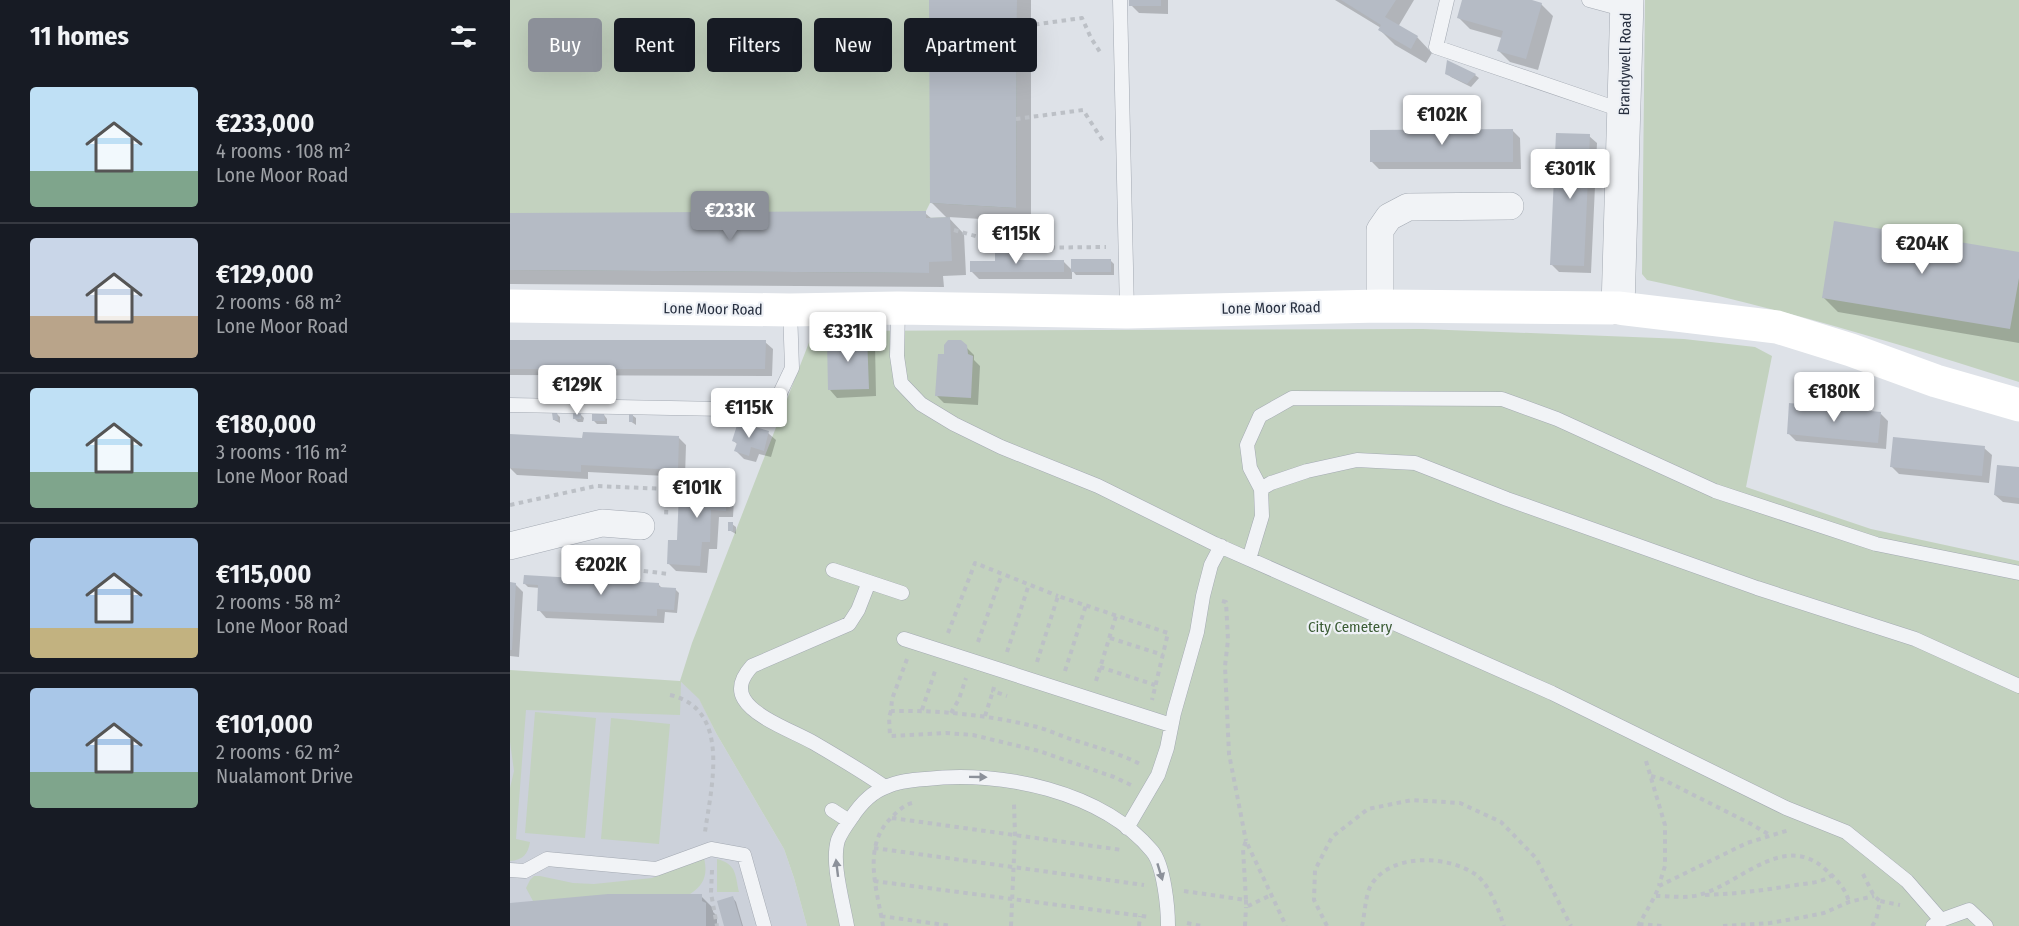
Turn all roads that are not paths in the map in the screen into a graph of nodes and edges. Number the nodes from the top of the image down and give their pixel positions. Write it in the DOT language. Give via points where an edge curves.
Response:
graph roads {
  1 [pos="1120,0"];
  2 [pos="1447,0"];
  3 [pos="1589,0"];
  4 [pos="1627,5"];
  5 [pos="1624,111"];
  6 [pos="1510,206"];
  7 [pos="510,306"];
  8 [pos="1380,306"];
  9 [pos="898,308"];
  10 [pos="1618,308"];
  11 [pos="790,310"];
  12 [pos="1127,312"];
  13 [pos="510,405"];
  14 [pos="2019,405"];
  15 [pos="1261,489"];
  16 [pos="653,527"];
  17 [pos="510,546"];
  18 [pos="1221,546"];
  19 [pos="1249,559"];
  20 [pos="833,570"];
  21 [pos="2019,573"];
  22 [pos="869,582"];
  23 [pos="902,593"];
  24 [pos="908,640"];
  25 [pos="2019,686"];
  26 [pos="1172,725"];
  27 [pos="885,787"];
  28 [pos="832,810"];
  29 [pos="849,821"];
  30 [pos="1127,828"];
  31 [pos="510,870"];
  32 [pos="1168,923"];
  33 [pos="1937,923"];
  34 [pos="764,926"];
  35 [pos="847,926"];
  36 [pos="1986,926"];
  1 -- 12 [label="lane"];
  2 -- 5 [label="lane" via="1436,46"];
  3 -- 4 [label="lane"];
  4 -- 5 [label="street, Brandywell Road"];
  5 -- 10 [label="street, Brandywell Road"];
  6 -- 8 [label="street" via="1408,207 1389,217 1380,230"];
  7 -- 11 [label="main road, Lone Moor Road"];
  8 -- 10 [label="main road, Lone Moor Road"];
  8 -- 12 [label="main road, Lone Moor Road"];
  9 -- 11 [label="main road, Lone Moor Road"];
  9 -- 12 [label="main road, Lone Moor Road"];
  9 -- 18 [label="lane" via="901,383 921,404 992,442 1098,486"];
  10 -- 14 [label="main road, Lone Moor Road" via="1778,327"];
  11 -- 13 [label="lane" via="792,368 772,410"];
  15 -- 19 [label="lane" via="1262,516"];
  15 -- 21 [label="lane" via="1250,468 1247,445 1260,416 1292,398 1502,399 1557,419 1715,491 1876,544"];
  15 -- 25 [label="lane" via="1307,471 1357,460 1415,463 1757,588 1915,639"];
  16 -- 17 [label="street" via="602,524"];
  18 -- 19 [label="lane"];
  18 -- 26 [label="lane" via="1211,565"];
  19 -- 33 [label="lane" via="1552,693 1786,808 1846,832 1907,881"];
  20 -- 22 [label="lane"];
  22 -- 23 [label="lane"];
  22 -- 27 [label="lane" via="849,624 752,666 740,686 743,698 760,715"];
  24 -- 26 [label="lane"];
  26 -- 30 [label="lane" via="1158,775"];
  27 -- 29 [label="lane" via="864,802"];
  27 -- 30 [label="lane, one-way" via="940,777 989,778 1040,787 1082,802"];
  28 -- 29 [label="lane"];
  35 -- 29 [label="lane, one-way" via="836,856 838,839"];
  30 -- 32 [label="lane, one-way" via="1154,853 1167,895"];
  31 -- 34 [label="lane" via="525,871 547,859 656,869 711,849 744,855"];
  33 -- 36 [label="lane" via="1969,910"];
}
